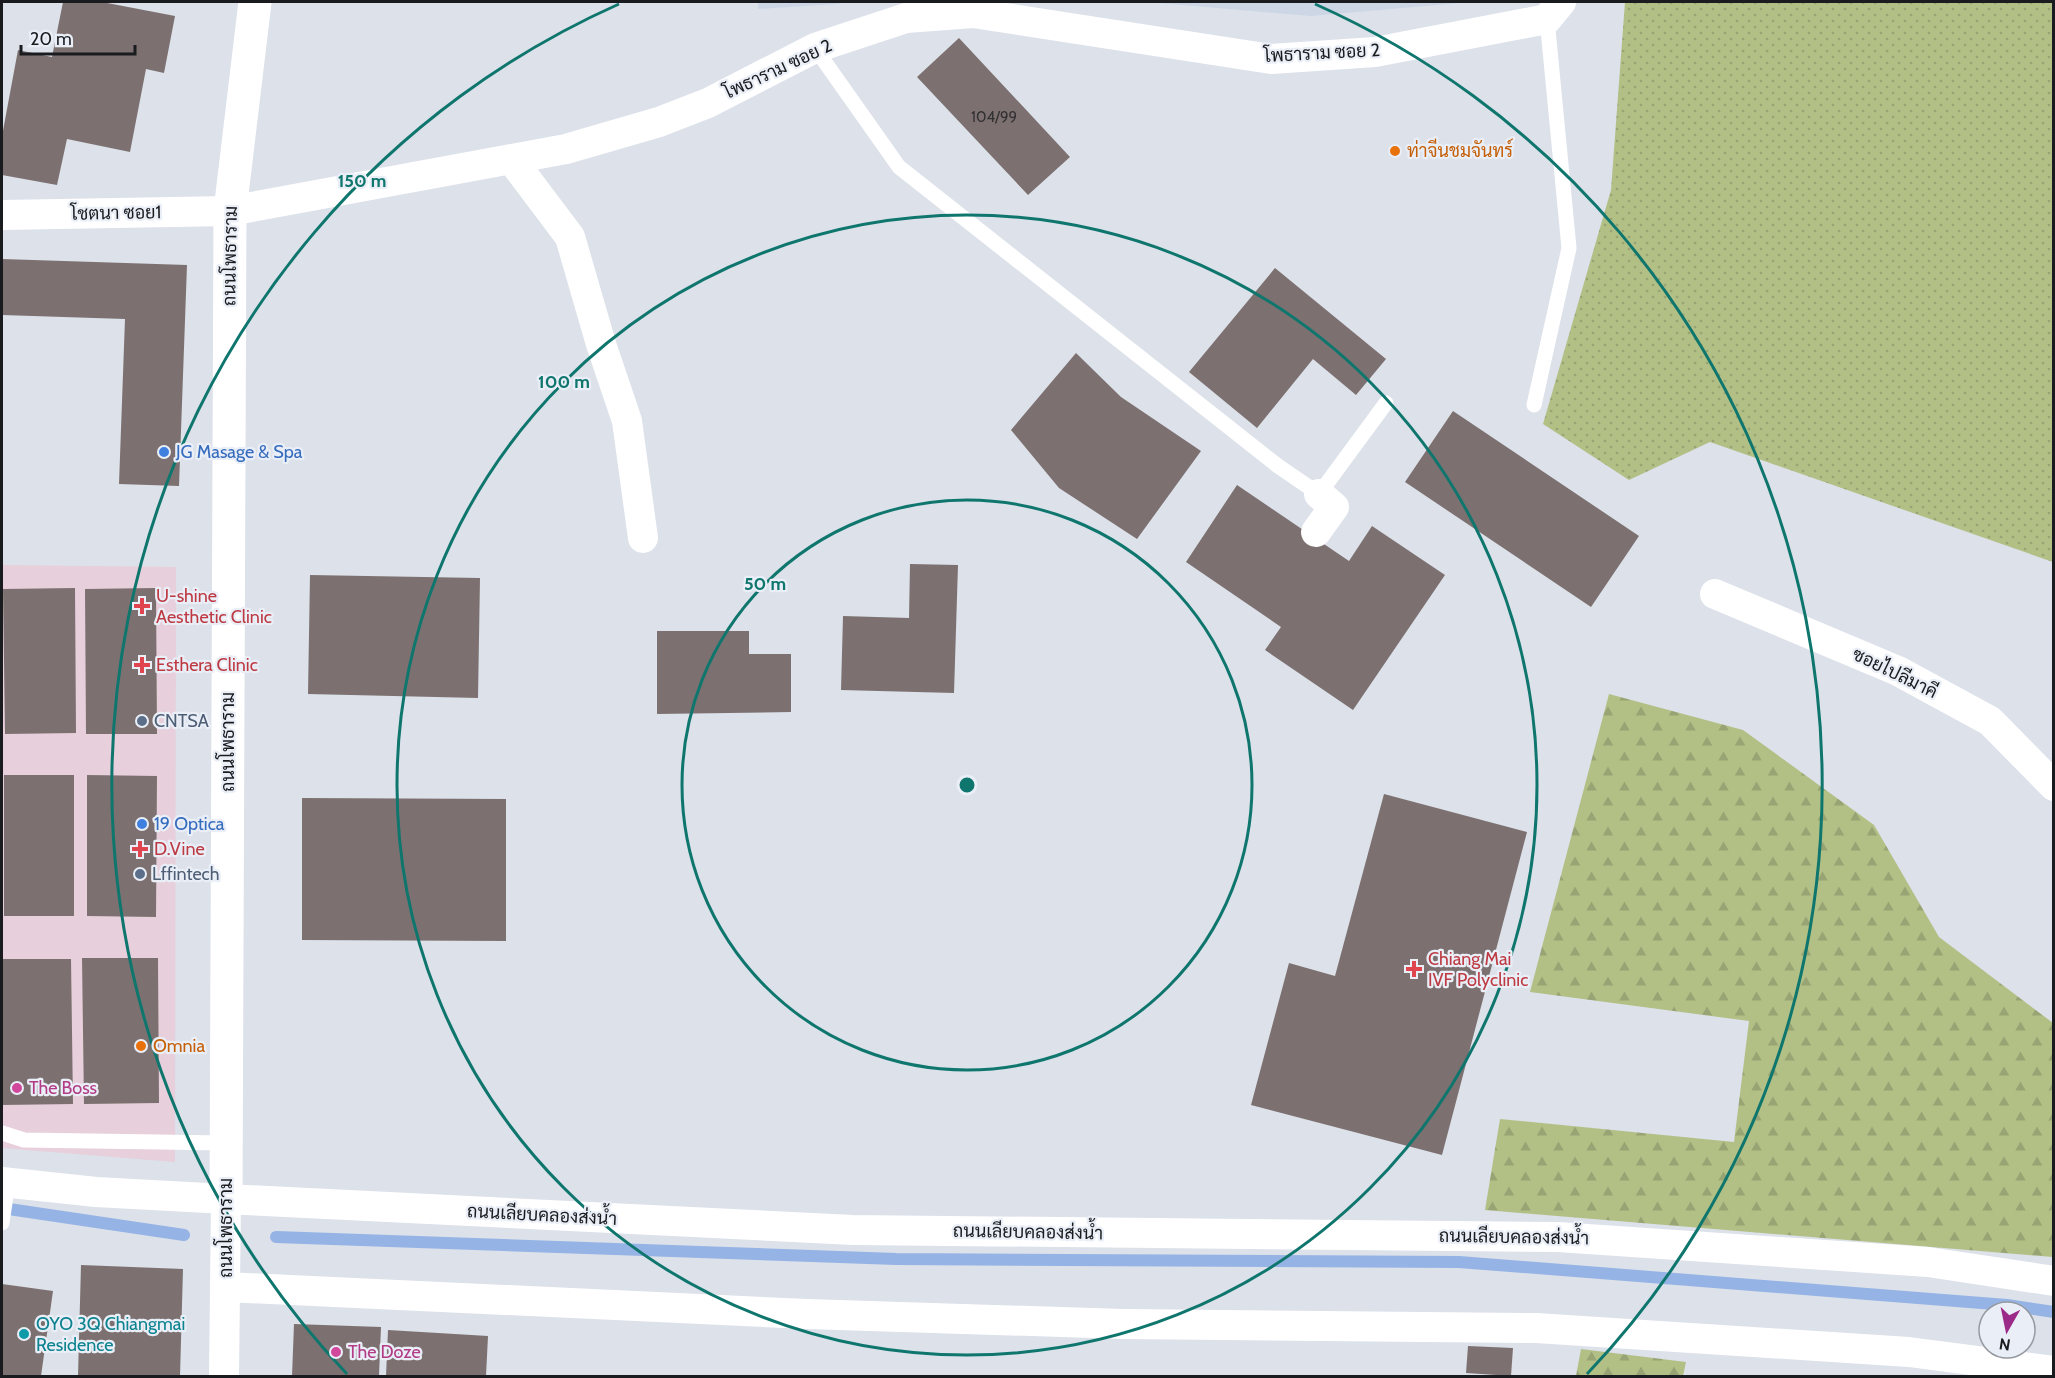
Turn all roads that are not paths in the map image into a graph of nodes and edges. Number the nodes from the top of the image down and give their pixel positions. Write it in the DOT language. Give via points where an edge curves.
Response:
graph roads {
  1 [pos="255,2"];
  2 [pos="1554,10"];
  3 [pos="815,48"];
  4 [pos="512,160"];
  5 [pos="230,212"];
  6 [pos="2,215"];
  7 [pos="1386,403"];
  8 [pos="1534,405"];
  9 [pos="1319,494"];
  10 [pos="1316,532"];
  11 [pos="643,538"];
  12 [pos="1715,594"];
  13 [pos="2054,786"];
  14 [pos="2,1132"];
  15 [pos="226,1143"];
  16 [pos="5,1183"];
  17 [pos="226,1199"];
  18 [pos="2,1223"];
  19 [pos="2054,1281"];
  20 [pos="226,1287"];
  21 [pos="1981,1369"];
  22 [pos="2054,1371"];
  23 [pos="224,1377"];
  1 -- 5 [label="street, ถนนโพธาราม"];
  2 -- 3 [label="street, โพธาราม ซอย 2" via="1375,52 1271,59 973,13 906,18"];
  2 -- 8 [label="lane" via="1569,248"];
  3 -- 4 [label="street, โพธาราม ซอย 2" via="708,103 659,122"];
  3 -- 9 [label="lane" via="899,167 1278,466"];
  4 -- 5 [label="street, โพธาราม ซอย 2"];
  4 -- 11 [label="street" via="570,237 627,421"];
  5 -- 6 [label="street, โชตนา ซอย1"];
  5 -- 15 [label="street, ถนนโพธาราม"];
  7 -- 9 [label="lane"];
  9 -- 10 [label="street" via="1334,507"];
  12 -- 13 [label="street, ซอยไปลีมาคี" via="1898,671 1990,722"];
  14 -- 15 [label="lane" via="24,1140"];
  15 -- 17 [label="street, ถนนโพธาราม"];
  16 -- 17 [label="street, ถนนเลียบคลองส่งน้ำ"];
  16 -- 18 [label="lane"];
  17 -- 19 [label="street, ถนนเลียบคลองส่งน้ำ" via="853,1230 1558,1236 1928,1262"];
  17 -- 20 [label="street, ถนนโพธาราม"];
  20 -- 21 [label="street" via="842,1316 1123,1324 1536,1328 1909,1352"];
  20 -- 23 [label="street, ถนนโพธาราม"];
  21 -- 22 [label="street"];
}
